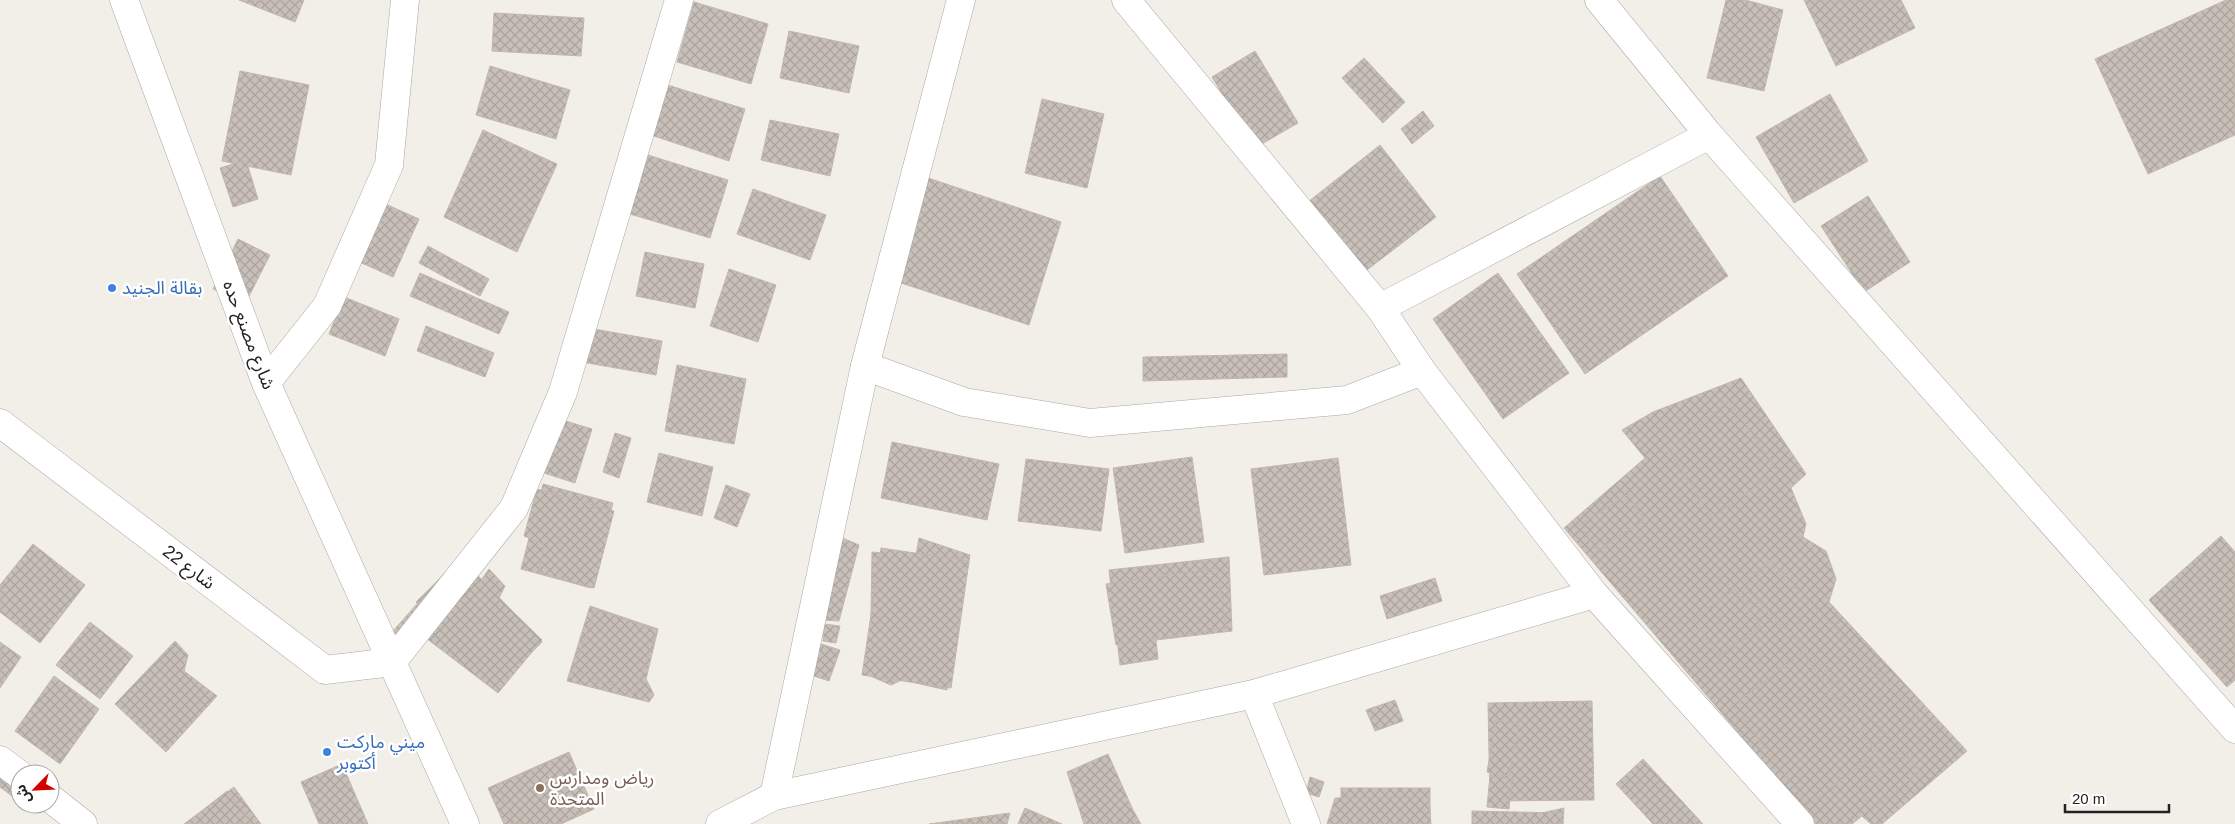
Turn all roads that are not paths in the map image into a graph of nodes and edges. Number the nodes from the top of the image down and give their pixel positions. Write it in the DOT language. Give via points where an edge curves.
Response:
graph roads {
  1 [pos="124,0"];
  2 [pos="405,0"];
  3 [pos="679,0"];
  4 [pos="961,0"];
  5 [pos="1126,0"];
  6 [pos="1599,0"];
  7 [pos="1709,135"];
  8 [pos="1380,308"];
  9 [pos="865,366"];
  10 [pos="1422,371"];
  11 [pos="266,383"];
  12 [pos="0,423"];
  13 [pos="1594,594"];
  14 [pos="392,662"];
  15 [pos="1254,694"];
  16 [pos="2235,729"];
  17 [pos="774,796"];
  18 [pos="60,806"];
  19 [pos="83,824"];
  20 [pos="465,824"];
  21 [pos="720,824"];
  22 [pos="1306,824"];
  23 [pos="1800,824"];
  1 -- 11 [label="street, شارع مصنع حده"];
  2 -- 11 [label="street" via="390,165 327,306"];
  3 -- 14 [label="street" via="563,392 514,508"];
  4 -- 9 [label="street"];
  5 -- 8 [label="street"];
  6 -- 7 [label="street"];
  7 -- 8 [label="street"];
  7 -- 16 [label="street"];
  8 -- 10 [label="street"];
  9 -- 10 [label="street" via="964,402 1090,424 1347,400"];
  9 -- 17 [label="street"];
  10 -- 13 [label="street"];
  11 -- 14 [label="street, شارع مصنع حده"];
  12 -- 14 [label="street, شارع 22" via="325,670"];
  13 -- 15 [label="street"];
  13 -- 23 [label="street"];
  14 -- 20 [label="street, شارع مصنع حده"];
  15 -- 17 [label="street"];
  15 -- 22 [label="street"];
  17 -- 21 [label="street"];
  18 -- 19 [label="street"];
}
